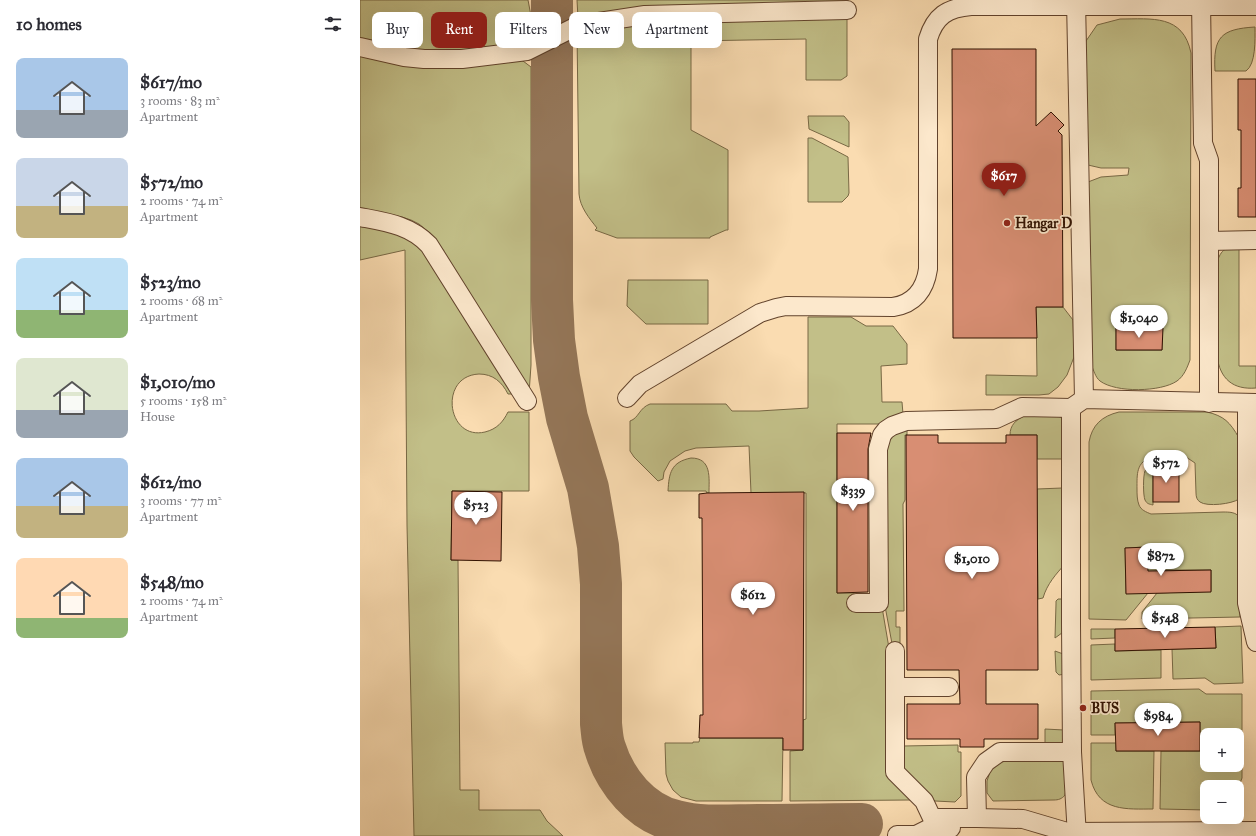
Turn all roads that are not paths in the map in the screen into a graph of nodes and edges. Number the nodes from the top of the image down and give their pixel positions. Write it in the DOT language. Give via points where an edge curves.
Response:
graph roads {
  1 [pos="1076,3"];
  2 [pos="1201,3"];
  3 [pos="1256,6"];
  4 [pos="847,10"];
  5 [pos="360,48"];
  6 [pos="360,217"];
  7 [pos="1256,240"];
  8 [pos="1209,241"];
  9 [pos="627,398"];
  10 [pos="527,401"];
  11 [pos="1210,402"];
  12 [pos="1251,403"];
  13 [pos="1077,404"];
  14 [pos="856,603"];
  15 [pos="1253,618"];
  16 [pos="1256,642"];
  17 [pos="895,651"];
  18 [pos="895,686"];
  19 [pos="949,687"];
  20 [pos="1072,752"];
  21 [pos="977,818"];
  22 [pos="1074,833"];
  23 [pos="1249,833"];
  24 [pos="1163,834"];
  25 [pos="897,835"];
  26 [pos="917,835"];
  27 [pos="1044,835"];
  1 -- 2 [label="lane"];
  1 -- 9 [label="lane" via="955,8 934,23 928,39 928,269 925,283 910,302 893,307 786,306 760,313 640,384"];
  1 -- 13 [label="lane"];
  2 -- 3 [label="lane"];
  2 -- 8 [label="lane" via="1203,143 1209,160"];
  4 -- 5 [label="lane" via="645,15 579,25 527,51 462,59 404,57"];
  6 -- 10 [label="lane" via="400,226 416,234 429,245"];
  7 -- 8 [label="lane"];
  8 -- 11 [label="lane"];
  11 -- 12 [label="lane"];
  11 -- 13 [label="lane"];
  12 -- 15 [label="lane" via="1247,603"];
  13 -- 14 [label="lane" via="1022,407 996,419 906,420 886,430 880,442 878,457 879,603"];
  13 -- 20 [label="lane" via="1071,624"];
  15 -- 16 [label="lane"];
  17 -- 18 [label="lane"];
  18 -- 19 [label="lane"];
  18 -- 21 [label="lane" via="895,772 924,801 932,818"];
  20 -- 21 [label="lane" via="1000,752 986,762 976,777"];
  20 -- 22 [label="lane"];
  21 -- 22 [label="lane" via="1023,819"];
  22 -- 24 [label="lane"];
  22 -- 27 [label="lane"];
  23 -- 24 [label="lane"];
  25 -- 26 [label="lane"];
  26 -- 27 [label="lane" via="930,828 1030,828"];
}
